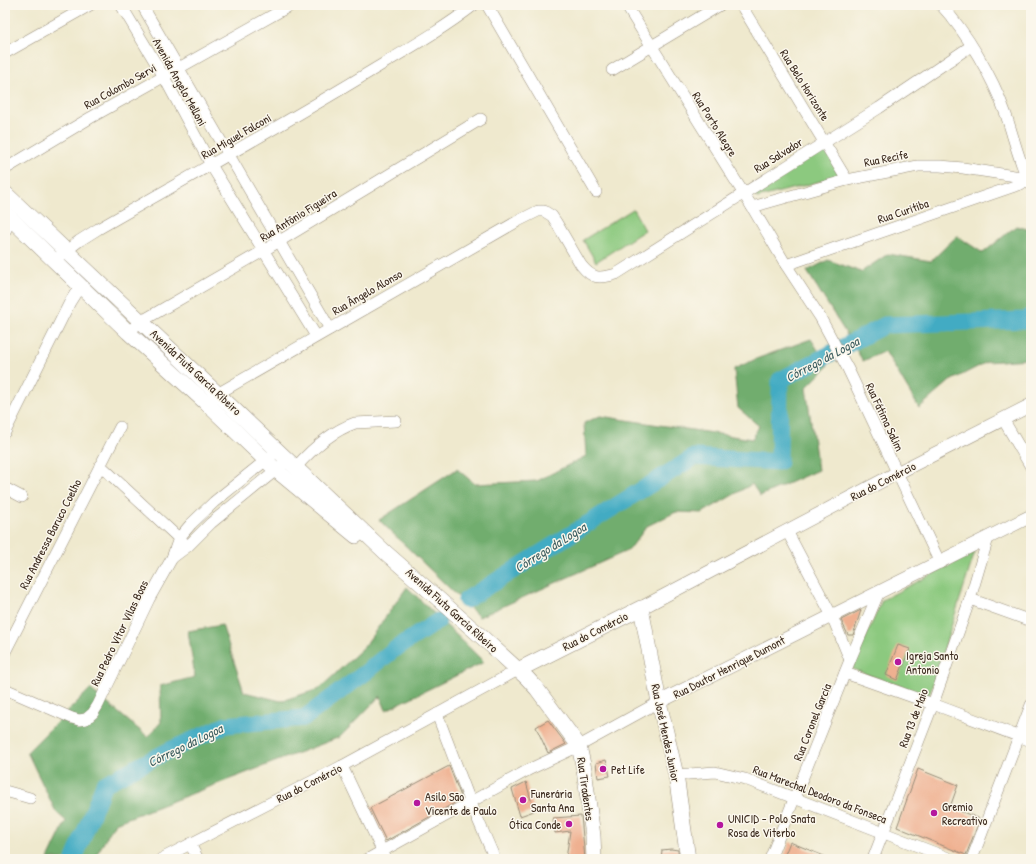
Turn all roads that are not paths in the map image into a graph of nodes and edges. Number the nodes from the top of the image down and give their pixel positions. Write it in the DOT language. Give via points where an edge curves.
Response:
graph roads {
  1 [pos="90,5"];
  2 [pos="121,5"];
  3 [pos="142,5"];
  4 [pos="291,5"];
  5 [pos="474,5"];
  6 [pos="487,5"];
  7 [pos="626,5"];
  8 [pos="720,5"];
  9 [pos="741,5"];
  10 [pos="941,5"];
  11 [pos="651,46"];
  12 [pos="971,46"];
  13 [pos="5,53"];
  14 [pos="180,69"];
  15 [pos="612,70"];
  16 [pos="164,77"];
  17 [pos="481,119"];
  18 [pos="825,142"];
  19 [pos="229,156"];
  20 [pos="211,165"];
  21 [pos="5,169"];
  22 [pos="847,180"];
  23 [pos="1029,182"];
  24 [pos="596,192"];
  25 [pos="5,193"];
  26 [pos="742,193"];
  27 [pos="752,207"];
  28 [pos="544,211"];
  29 [pos="7,221"];
  30 [pos="279,241"];
  31 [pos="263,251"];
  32 [pos="60,256"];
  33 [pos="786,265"];
  34 [pos="80,286"];
  35 [pos="820,317"];
  36 [pos="142,321"];
  37 [pos="330,328"];
  38 [pos="128,332"];
  39 [pos="316,336"];
  40 [pos="219,393"];
  41 [pos="204,401"];
  42 [pos="1031,405"];
  43 [pos="1003,419"];
  44 [pos="396,421"];
  45 [pos="120,427"];
  46 [pos="5,432"];
  47 [pos="287,459"];
  48 [pos="100,465"];
  49 [pos="271,465"];
  50 [pos="1031,467"];
  51 [pos="897,473"];
  52 [pos="306,487"];
  53 [pos="5,488"];
  54 [pos="22,497"];
  55 [pos="1031,516"];
  56 [pos="786,531"];
  57 [pos="179,538"];
  58 [pos="988,538"];
  59 [pos="188,546"];
  60 [pos="172,558"];
  61 [pos="940,563"];
  62 [pos="878,594"];
  63 [pos="970,599"];
  64 [pos="640,608"];
  65 [pos="832,616"];
  66 [pos="1031,621"];
  67 [pos="5,652"];
  68 [pos="850,660"];
  69 [pos="518,670"];
  70 [pos="845,673"];
  71 [pos="5,689"];
  72 [pos="659,702"];
  73 [pos="933,704"];
  74 [pos="1031,705"];
  75 [pos="437,714"];
  76 [pos="1019,737"];
  77 [pos="1031,741"];
  78 [pos="579,746"];
  79 [pos="342,766"];
  80 [pos="676,775"];
  81 [pos="5,791"];
  82 [pos="30,798"];
  83 [pos="796,798"];
  84 [pos="470,801"];
  85 [pos="883,832"];
  86 [pos="190,844"];
  87 [pos="384,855"];
  88 [pos="161,859"];
  89 [pos="198,859"];
  90 [pos="368,859"];
  91 [pos="495,859"];
  92 [pos="594,859"];
  93 [pos="688,859"];
  94 [pos="770,859"];
  95 [pos="873,859"];
  96 [pos="951,859"];
  97 [pos="972,859"];
  1 -- 13 [label="street"];
  2 -- 16 [label="street, Avenida Angelo Melloni"];
  3 -- 14 [label="street, Avenida Angelo Melloni"];
  4 -- 14 [label="street, Rua Colombo Servi"];
  5 -- 19 [label="street, Rua Miguel Falconi" via="431,35"];
  6 -- 24 [label="street"];
  7 -- 11 [label="street, Rua Porto Alegre"];
  8 -- 11 [label="street"];
  9 -- 18 [label="street, Rua Belo Horizonte"];
  10 -- 12 [label="street"];
  11 -- 15 [label="street"];
  11 -- 26 [label="street, Rua Porto Alegre"];
  12 -- 18 [label="street, Rua Salvador"];
  12 -- 23 [label="street" via="1000,99"];
  14 -- 16 [label="street, Rua Colombo Servi"];
  14 -- 19 [label="street, Avenida Angelo Melloni"];
  16 -- 20 [label="street, Avenida Angelo Melloni"];
  16 -- 21 [label="street, Rua Colombo Servi"];
  17 -- 30 [label="street, Rua Antônio Figueira"];
  18 -- 22 [label="street, Rua Belo Horizonte"];
  18 -- 26 [label="street, Rua Salvador"];
  19 -- 20 [label="street, Rua Miguel Falconi"];
  19 -- 30 [label="street, Avenida Angelo Melloni"];
  20 -- 31 [label="street, Avenida Angelo Melloni"];
  20 -- 32 [label="street, Rua Miguel Falconi" via="98,230"];
  22 -- 23 [label="street, Rua Recife" via="918,166 940,166 963,168"];
  22 -- 27 [label="street, Rua Recife"];
  23 -- 33 [label="street, Rua Curitiba"];
  25 -- 32 [label="main road, Avenida Fiuta Garcia Ribeiro"];
  26 -- 27 [label="street, Rua Porto Alegre"];
  26 -- 28 [label="street, Rua Salvador" via="616,274 607,276 596,277 587,272 552,216"];
  27 -- 33 [label="street, Rua Porto Alegre"];
  28 -- 37 [label="street, Rua Ângelo Alonso" via="538,211 518,221"];
  29 -- 32 [label="main road, Avenida Fiuta Garcia Ribeiro"];
  30 -- 31 [label="street, Rua Antônio Figueira"];
  30 -- 37 [label="street, Avenida Angelo Melloni"];
  31 -- 36 [label="street, Rua Antônio Figueira"];
  31 -- 39 [label="street, Avenida Angelo Melloni"];
  32 -- 34 [label="main road, Avenida Fiuta Garcia Ribeiro"];
  32 -- 36 [label="main road, Avenida Fiuta Garcia Ribeiro"];
  33 -- 35 [label="street, Rua Porto Alegre"];
  34 -- 38 [label="main road, Avenida Fiuta Garcia Ribeiro"];
  34 -- 46 [label="street"];
  35 -- 51 [label="street, Rua Fátima Salim" via="848,369"];
  36 -- 38 [label="street, Rua Antônio Figueira"];
  36 -- 40 [label="main road, Avenida Fiuta Garcia Ribeiro"];
  37 -- 39 [label="street, Rua Ângelo Alonso"];
  38 -- 41 [label="main road, Avenida Fiuta Garcia Ribeiro"];
  39 -- 40 [label="street, Rua Ângelo Alonso"];
  40 -- 41 [label="street, Rua Ângelo Alonso"];
  40 -- 47 [label="main road, Avenida Fiuta Garcia Ribeiro"];
  41 -- 49 [label="main road, Avenida Fiuta Garcia Ribeiro"];
  42 -- 43 [label="street, Rua do Comércio"];
  43 -- 50 [label="street"];
  43 -- 51 [label="street, Rua do Comércio"];
  44 -- 47 [label="street" via="348,425 320,444"];
  45 -- 48 [label="street, Rua Andressa Baruco Coelho"];
  47 -- 49 [label="street"];
  47 -- 52 [label="main road, Avenida Fiuta Garcia Ribeiro"];
  48 -- 57 [label="street"];
  48 -- 67 [label="street, Rua Andressa Baruco Coelho"];
  49 -- 52 [label="main road, Avenida Fiuta Garcia Ribeiro"];
  49 -- 57 [label="street, Rua Pedro Vitor Vilas Boas" via="214,502"];
  49 -- 59 [label="street, Rua Pedro Vitor Vilas Boas"];
  51 -- 56 [label="street, Rua do Comércio"];
  51 -- 61 [label="street, Rua Fátima Salim"];
  52 -- 69 [label="main road, Avenida Fiuta Garcia Ribeiro" via="360,538 385,552"];
  53 -- 54 [label="street"];
  55 -- 58 [label="street, Rua Doutor Henrique Dumont"];
  56 -- 64 [label="street, Rua do Comércio"];
  56 -- 65 [label="street"];
  57 -- 59 [label="street"];
  57 -- 60 [label="street, Rua Pedro Vitor Vilas Boas"];
  58 -- 61 [label="street, Rua Doutor Henrique Dumont"];
  58 -- 63 [label="street, Rua 13 de Maio"];
  59 -- 60 [label="street, Rua Pedro Vitor Vilas Boas"];
  60 -- 71 [label="street, Rua Pedro Vitor Vilas Boas" via="93,713 80,720 72,718"];
  61 -- 62 [label="street, Rua Doutor Henrique Dumont"];
  62 -- 65 [label="street, Rua Doutor Henrique Dumont"];
  62 -- 68 [label="street, Rua Coronel Garcia"];
  63 -- 66 [label="street"];
  63 -- 73 [label="street, Rua 13 de Maio"];
  64 -- 69 [label="main road, Rua do Comércio"];
  64 -- 72 [label="main road, Rua José Mendes Junior"];
  65 -- 68 [label="street"];
  65 -- 72 [label="street, Rua Doutor Henrique Dumont"];
  68 -- 70 [label="street, Rua Coronel Garcia"];
  69 -- 75 [label="street, Rua do Comércio"];
  69 -- 78 [label="main road, Rua Tiradentes" via="537,689"];
  70 -- 73 [label="street"];
  70 -- 83 [label="street, Rua Coronel Garcia"];
  72 -- 78 [label="street, Rua Doutor Henrique Dumont"];
  72 -- 80 [label="main road, Rua José Mendes Junior"];
  73 -- 76 [label="street"];
  73 -- 85 [label="street, Rua 13 de Maio"];
  74 -- 76 [label="street"];
  75 -- 79 [label="street, Rua do Comércio"];
  75 -- 84 [label="street"];
  76 -- 77 [label="street"];
  76 -- 97 [label="street"];
  78 -- 84 [label="street, Rua Doutor Henrique Dumont" via="530,768"];
  78 -- 92 [label="main road, Rua Tiradentes" via="593,836"];
  79 -- 86 [label="street, Rua do Comércio"];
  79 -- 87 [label="street"];
  80 -- 83 [label="street, Rua Marechal Deodoro da Fonseca" via="715,772 728,774"];
  80 -- 93 [label="main road, Rua José Mendes Junior"];
  81 -- 82 [label="street"];
  83 -- 85 [label="street, Rua Marechal Deodoro da Fonseca"];
  83 -- 94 [label="street, Rua Coronel Garcia"];
  84 -- 87 [label="street, Rua Doutor Henrique Dumont"];
  84 -- 91 [label="street"];
  85 -- 95 [label="street, Rua 13 de Maio"];
  85 -- 96 [label="street, Rua Marechal Deodoro da Fonseca"];
  86 -- 88 [label="street, Rua do Comércio"];
  86 -- 89 [label="street"];
  87 -- 90 [label="street, Rua Doutor Henrique Dumont"];
}
